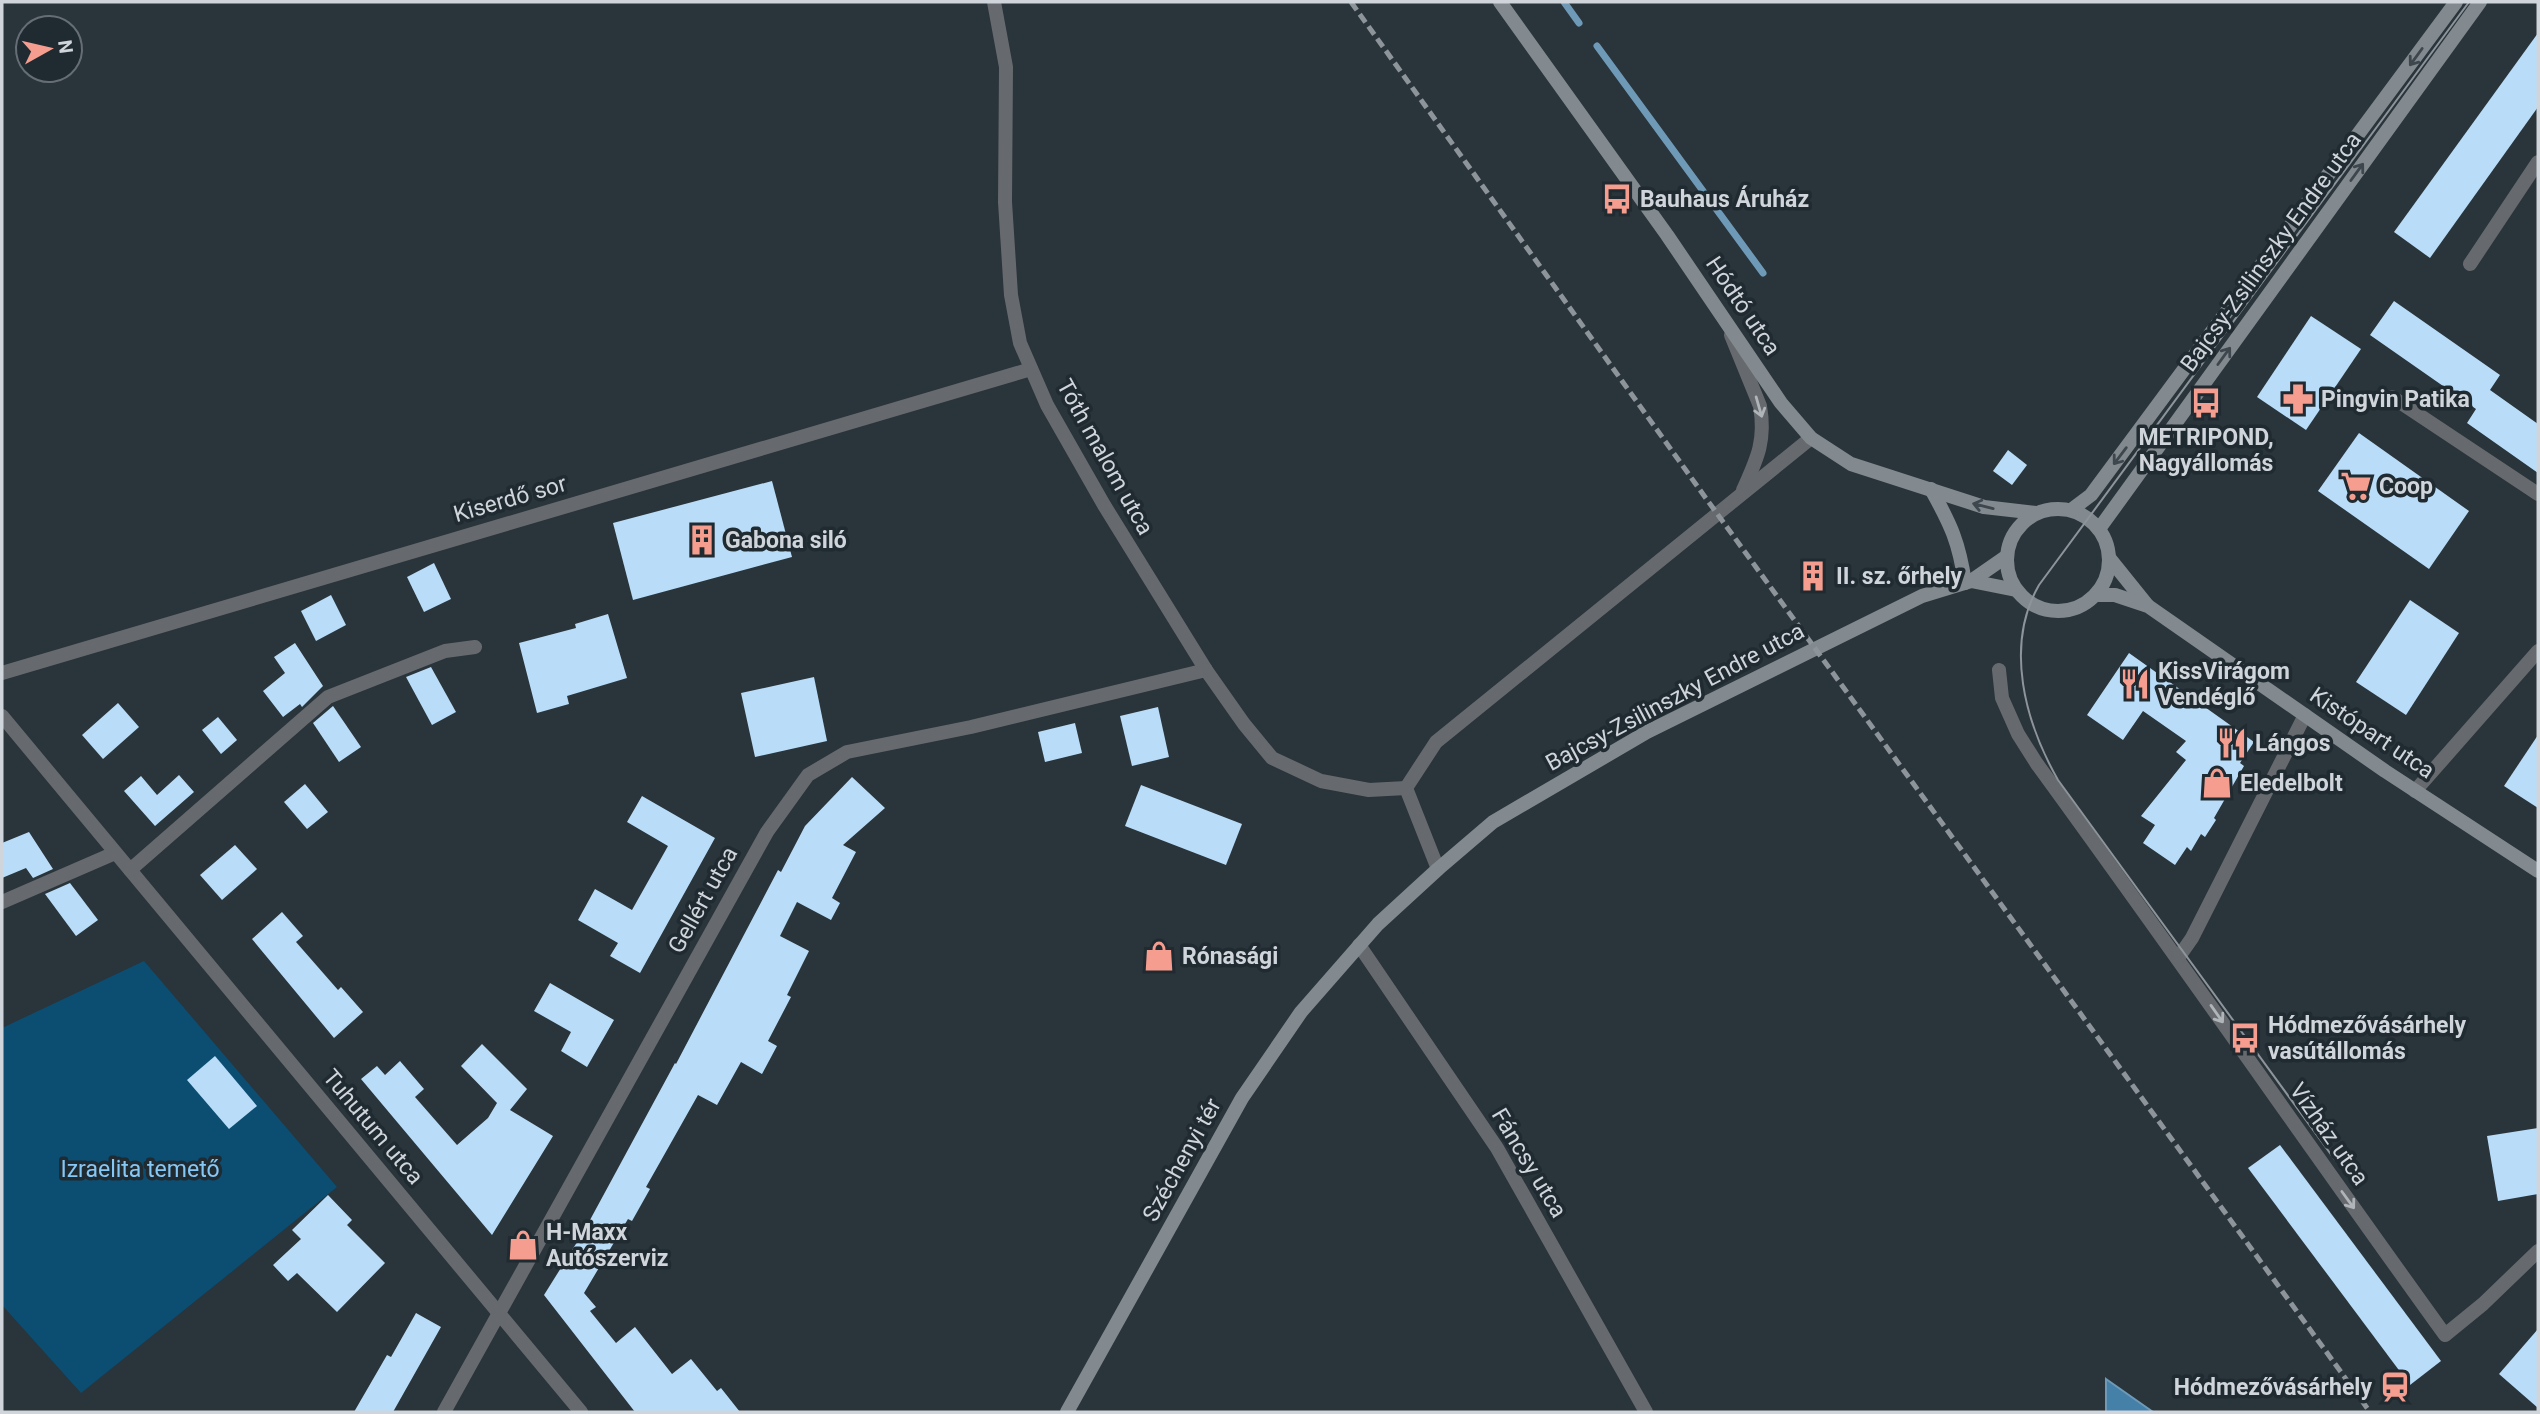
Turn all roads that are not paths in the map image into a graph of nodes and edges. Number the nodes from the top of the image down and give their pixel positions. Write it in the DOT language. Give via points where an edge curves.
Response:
graph roads {
  1 [pos="994,2"];
  2 [pos="1500,2"];
  3 [pos="2456,2"];
  4 [pos="2480,2"];
  5 [pos="2538,162"];
  6 [pos="2470,264"];
  7 [pos="1725,321"];
  8 [pos="1031,369"];
  9 [pos="2392,397"];
  10 [pos="1811,438"];
  11 [pos="1931,489"];
  12 [pos="1743,491"];
  13 [pos="2538,494"];
  14 [pos="2071,510"];
  15 [pos="2036,513"];
  16 [pos="2099,529"];
  17 [pos="2007,556"];
  18 [pos="2110,559"];
  19 [pos="1968,582"];
  20 [pos="2016,590"];
  21 [pos="2099,595"];
  22 [pos="2148,606"];
  23 [pos="475,647"];
  24 [pos="2538,651"];
  25 [pos="1206,670"];
  26 [pos="1999,670"];
  27 [pos="2,673"];
  28 [pos="2305,715"];
  29 [pos="2,716"];
  30 [pos="1406,788"];
  31 [pos="2416,791"];
  32 [pos="115,853"];
  33 [pos="1438,869"];
  34 [pos="130,870"];
  35 [pos="2538,871"];
  36 [pos="2,902"];
  37 [pos="1359,945"];
  38 [pos="2178,958"];
  39 [pos="2538,1251"];
  40 [pos="500,1314"];
  41 [pos="444,1412"];
  42 [pos="581,1412"];
  43 [pos="1067,1412"];
  44 [pos="1646,1412"];
  1 -- 8 [label="street, Tóth malom utca" via="1006,67 1005,202 1011,295 1020,343"];
  2 -- 7 [label="street, Hódtó utca"];
  3 -- 14 [label="street, Bajcsy-Zsilinszky Endre utca, one-way" via="2091,495"];
  16 -- 4 [label="street, Bajcsy-Zsilinszky Endre utca, one-way"];
  5 -- 6 [label="street"];
  7 -- 10 [label="street, Hódtó utca"];
  7 -- 12 [label="street, one-way" via="1762,419 1760,451"];
  8 -- 25 [label="street, Tóth malom utca" via="1104,505"];
  8 -- 27 [label="street, Kiserdő sor"];
  9 -- 13 [label="street"];
  10 -- 11 [label="street, Hódtó utca" via="1851,464"];
  10 -- 12 [label="street"];
  15 -- 11 [label="street, Hódtó utca, one-way" via="1984,507"];
  11 -- 19 [label="street" via="1949,521"];
  12 -- 30 [label="street" via="1436,742"];
  14 -- 15 [label="street"];
  14 -- 16 [label="street"];
  15 -- 17 [label="street" via="2011,538"];
  16 -- 18 [label="street"];
  17 -- 19 [label="street, Bajcsy-Zsilinszky Endre utca"];
  17 -- 20 [label="street" via="2008,574"];
  18 -- 21 [label="street"];
  18 -- 22 [label="street, Kistópart utca"];
  19 -- 20 [label="street, Bajcsy-Zsilinszky Endre utca"];
  19 -- 33 [label="street, Bajcsy-Zsilinszky Endre utca" via="1922,596 1647,732 1493,822"];
  20 -- 21 [label="street" via="2029,603 2059,612"];
  21 -- 22 [label="street, Kistópart utca" via="2115,595"];
  22 -- 28 [label="street, Kistópart utca"];
  23 -- 34 [label="street" via="445,651 328,697"];
  24 -- 31 [label="street"];
  25 -- 30 [label="street, Tóth malom utca" via="1272,758 1321,781 1369,790"];
  25 -- 40 [label="street, Gellért utca" via="847,752 808,775 767,832"];
  26 -- 38 [label="street, Vízház utca" via="2003,698 2018,734"];
  28 -- 31 [label="street, Kistópart utca"];
  28 -- 38 [label="street"];
  29 -- 32 [label="street, Tuhutum utca"];
  30 -- 33 [label="street"];
  31 -- 35 [label="street, Kistópart utca"];
  32 -- 34 [label="street, Tuhutum utca"];
  32 -- 36 [label="street"];
  33 -- 37 [label="street, Bajcsy-Zsilinszky Endre utca"];
  34 -- 40 [label="street, Tuhutum utca"];
  37 -- 43 [label="street, Széchenyi tér" via="1301,1012 1242,1098"];
  37 -- 44 [label="street, Fáncsy utca" via="1497,1148"];
  38 -- 39 [label="street, Vízház utca, one-way" via="2445,1335"];
  40 -- 41 [label="street, Gellért utca"];
  40 -- 42 [label="street, Tuhutum utca"];
}
